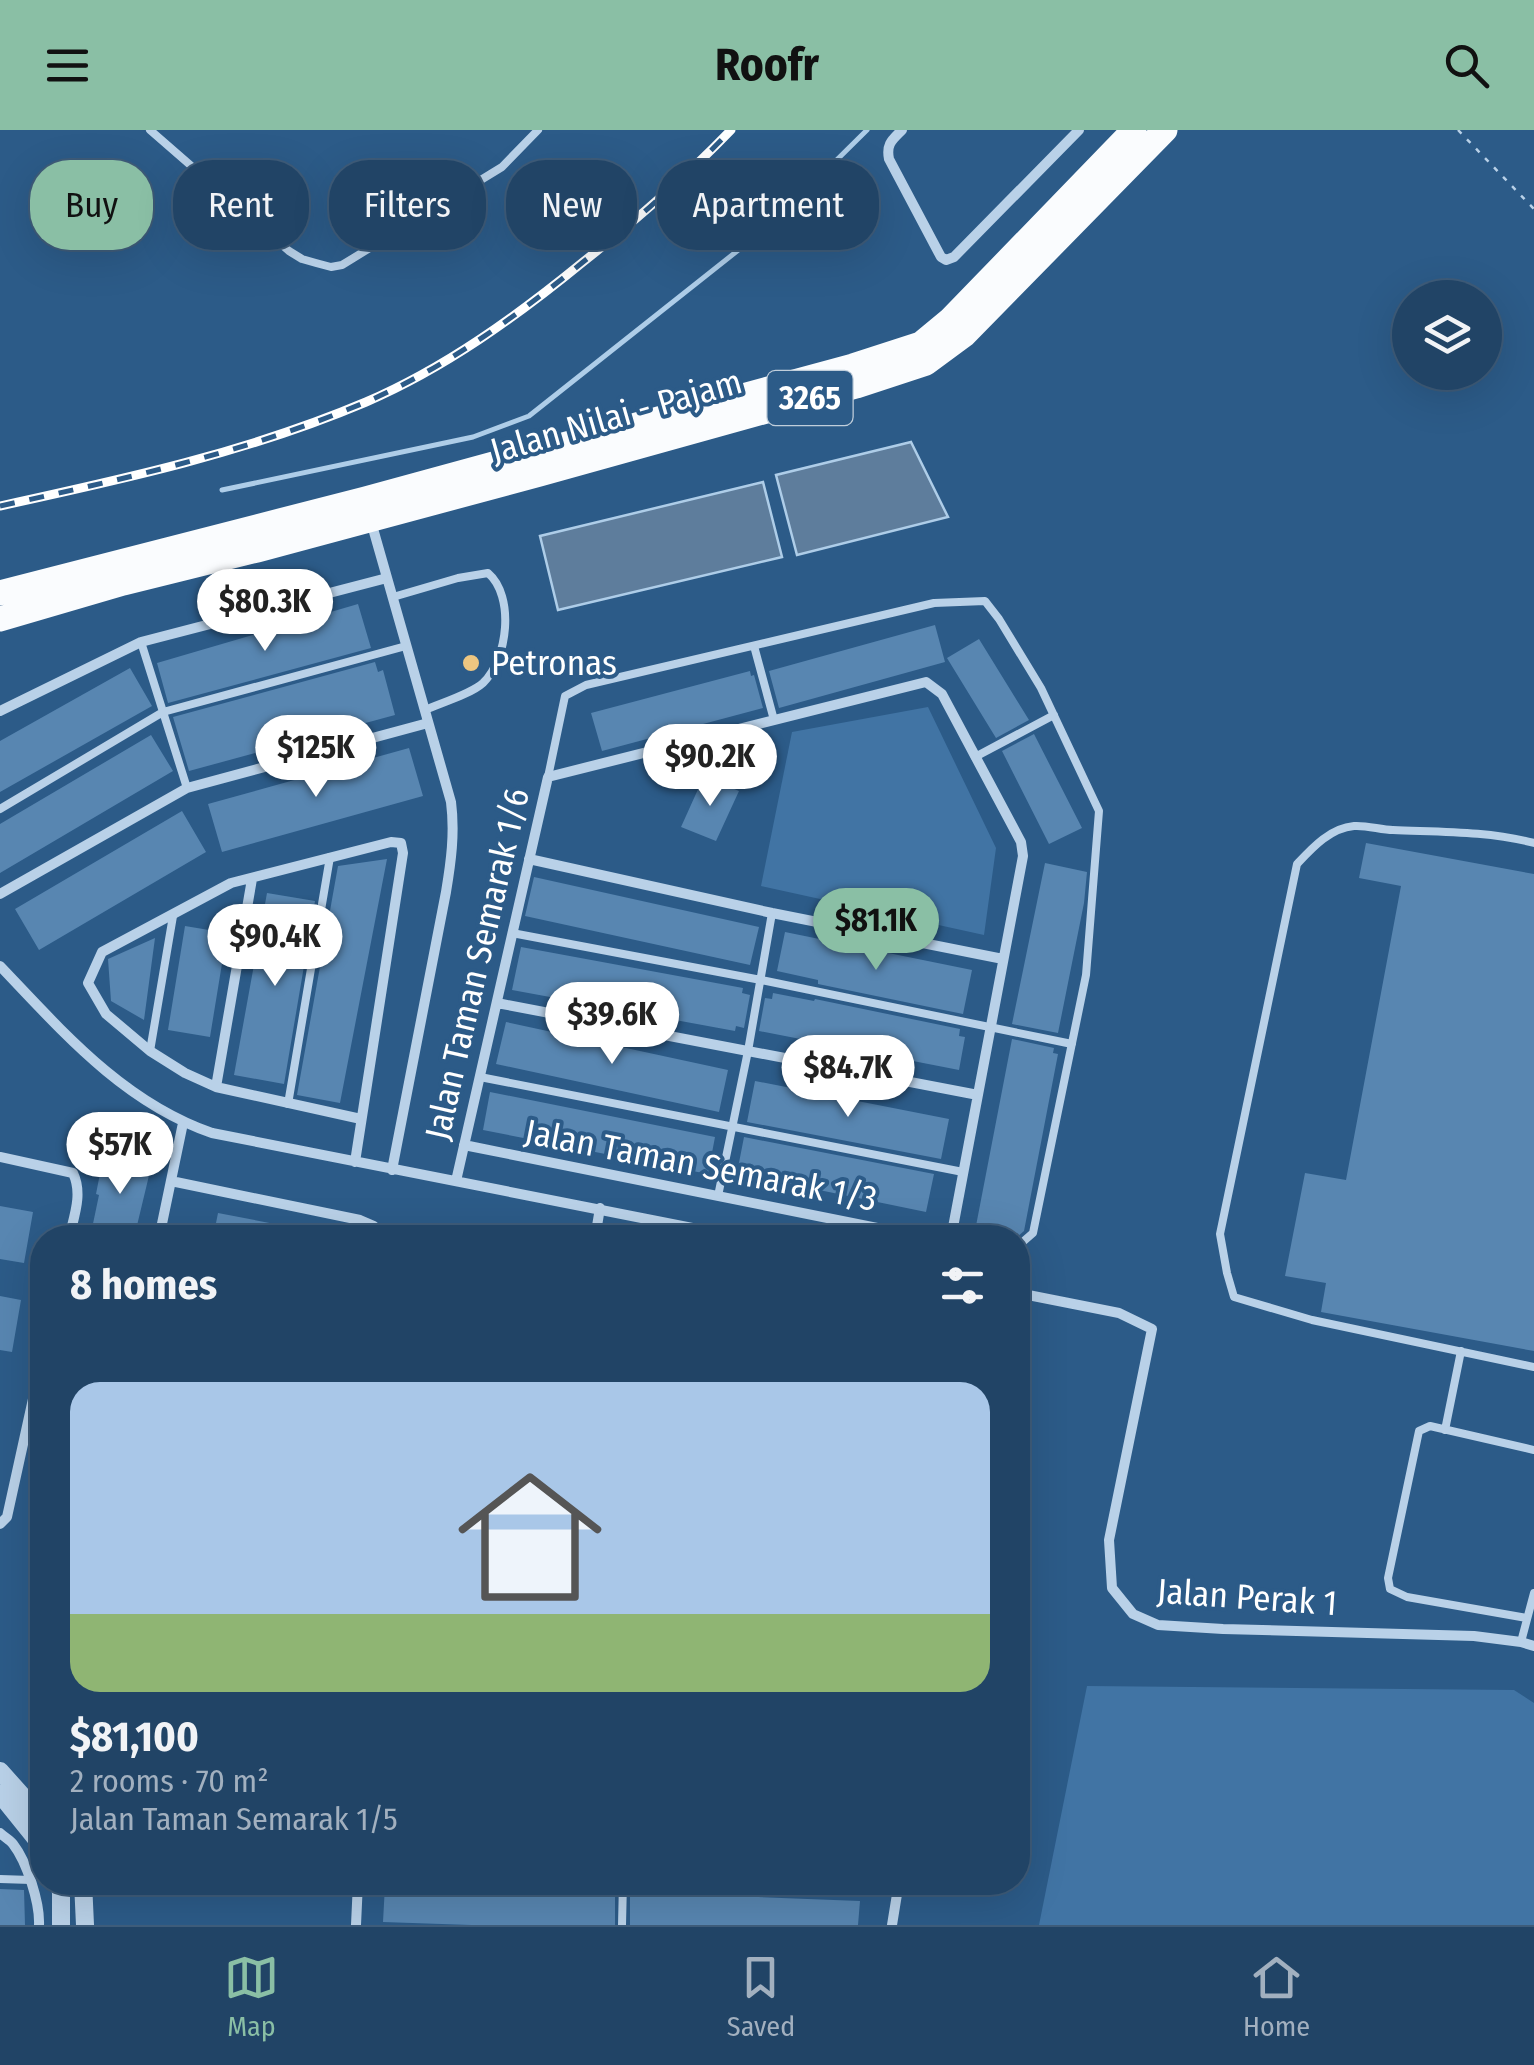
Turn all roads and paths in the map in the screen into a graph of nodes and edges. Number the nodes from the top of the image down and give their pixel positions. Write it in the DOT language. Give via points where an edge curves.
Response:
graph roads {
  1 [pos="150,130"];
  2 [pos="538,130"];
  3 [pos="902,130"];
  4 [pos="1079,130"];
  5 [pos="1134,130"];
  6 [pos="1165,130"];
  7 [pos="1458,130"];
  8 [pos="1534,209"];
  9 [pos="368,509"];
  10 [pos="387,578"];
  11 [pos="0,593"];
  12 [pos="392,597"];
  13 [pos="0,619"];
  14 [pos="141,642"];
  15 [pos="406,646"];
  16 [pos="754,646"];
  17 [pos="424,710"];
  18 [pos="0,711"];
  19 [pos="163,712"];
  20 [pos="1054,715"];
  21 [pos="774,720"];
  22 [pos="428,723"];
  23 [pos="975,757"];
  24 [pos="548,777"];
  25 [pos="187,788"];
  26 [pos="0,810"];
  27 [pos="1534,843"];
  28 [pos="330,857"];
  29 [pos="529,859"];
  30 [pos="252,879"];
  31 [pos="0,894"];
  32 [pos="772,913"];
  33 [pos="173,916"];
  34 [pos="512,932"];
  35 [pos="1003,959"];
  36 [pos="0,966"];
  37 [pos="761,980"];
  38 [pos="496,1003"];
  39 [pos="990,1029"];
  40 [pos="1072,1044"];
  41 [pos="150,1051"];
  42 [pos="748,1051"];
  43 [pos="480,1076"];
  44 [pos="216,1087"];
  45 [pos="978,1095"];
  46 [pos="288,1104"];
  47 [pos="360,1119"];
  48 [pos="184,1123"];
  49 [pos="732,1125"];
  50 [pos="464,1146"];
  51 [pos="0,1157"];
  52 [pos="355,1162"];
  53 [pos="392,1170"];
  54 [pos="964,1172"];
  55 [pos="171,1181"];
  56 [pos="456,1181"];
  57 [pos="718,1196"];
  58 [pos="600,1208"];
  59 [pos="72,1225"];
  60 [pos="162,1225"];
  61 [pos="372,1225"];
  62 [pos="597,1225"];
  63 [pos="681,1225"];
  64 [pos="862,1225"];
  65 [pos="954,1225"];
  66 [pos="1030,1236"];
  67 [pos="1030,1295"];
  68 [pos="1460,1351"];
  69 [pos="1534,1367"];
  70 [pos="30,1413"];
  71 [pos="1444,1430"];
  72 [pos="1534,1450"];
  73 [pos="0,1524"];
  74 [pos="1534,1592"];
  75 [pos="1527,1618"];
  76 [pos="1521,1642"];
  77 [pos="1534,1646"];
  78 [pos="0,1772"];
  79 [pos="0,1794"];
  80 [pos="30,1805"];
  81 [pos="30,1831"];
  82 [pos="0,1833"];
  83 [pos="0,1879"];
  84 [pos="30,1880"];
  85 [pos="34,1895"];
  86 [pos="61,1895"];
  87 [pos="84,1895"];
  88 [pos="357,1895"];
  89 [pos="623,1895"];
  90 [pos="898,1895"];
  91 [pos="39,1925"];
  92 [pos="61,1925"];
  93 [pos="85,1925"];
  94 [pos="356,1925"];
  95 [pos="622,1925"];
  96 [pos="892,1925"];
  1 -- 2 [label="lane" via="278,243 302,260 331,266 502,167"];
  3 -- 4 [label="street" via="887,148 889,159 946,260"];
  5 -- 9 [label="main road, Jalan Nilai - Pajam / 3265" via="921,344"];
  6 -- 9 [label="main road, Jalan Nilai - Pajam / 3265" via="964,334 926,363"];
  7 -- 8 [label="path"];
  9 -- 10 [label="street"];
  9 -- 11 [label="main road, Jalan Nilai - Pajam / 3265"];
  9 -- 13 [label="main road, Jalan Nilai - Pajam / 3265"];
  10 -- 12 [label="street"];
  10 -- 14 [label="street"];
  12 -- 15 [label="street"];
  12 -- 17 [label="lane" via="488,573 498,582 506,620 494,670 480,686"];
  14 -- 18 [label="street"];
  14 -- 19 [label="lane"];
  15 -- 17 [label="street"];
  15 -- 19 [label="lane"];
  16 -- 20 [label="lane" via="934,603 985,600"];
  16 -- 21 [label="lane"];
  16 -- 24 [label="lane" via="586,685 565,696"];
  17 -- 22 [label="street"];
  19 -- 25 [label="lane"];
  19 -- 26 [label="lane"];
  20 -- 23 [label="lane"];
  20 -- 40 [label="lane" via="1099,811 1086,975"];
  21 -- 23 [label="street, Jalan Taman Semarak 1/6" via="926,682 942,694"];
  21 -- 24 [label="street, Jalan Taman Semarak 1/6"];
  22 -- 25 [label="street"];
  22 -- 53 [label="street" via="451,802 453,849"];
  23 -- 35 [label="street, Jalan Taman Semarak 1/6" via="1021,842"];
  24 -- 29 [label="street, Jalan Taman Semarak 1/6"];
  25 -- 31 [label="street"];
  27 -- 68 [label="lane" via="1352,826 1320,840 1297,864 1220,1234 1234,1297"];
  28 -- 30 [label="street"];
  28 -- 46 [label="lane"];
  28 -- 47 [label="street" via="391,842 401,843 403,853"];
  29 -- 32 [label="street"];
  29 -- 34 [label="street, Jalan Taman Semarak 1/6"];
  30 -- 33 [label="street" via="231,883"];
  30 -- 44 [label="street"];
  32 -- 35 [label="street"];
  32 -- 37 [label="lane"];
  33 -- 41 [label="lane"];
  33 -- 41 [label="street" via="102,952 88,983 106,1014"];
  34 -- 37 [label="lane"];
  34 -- 38 [label="street, Jalan Taman Semarak 1/6"];
  35 -- 39 [label="street, Jalan Taman Semarak 1/6"];
  36 -- 48 [label="street" via="95,1064"];
  37 -- 39 [label="lane"];
  37 -- 42 [label="lane"];
  38 -- 42 [label="street"];
  38 -- 43 [label="street, Jalan Taman Semarak 1/6"];
  39 -- 40 [label="lane"];
  39 -- 45 [label="street, Jalan Taman Semarak 1/6"];
  40 -- 66 [label="lane"];
  41 -- 44 [label="street"];
  42 -- 45 [label="street"];
  42 -- 49 [label="lane"];
  43 -- 49 [label="lane"];
  43 -- 50 [label="street, Jalan Taman Semarak 1/6"];
  44 -- 46 [label="street"];
  45 -- 54 [label="street, Jalan Taman Semarak 1/6"];
  46 -- 47 [label="street"];
  47 -- 52 [label="street"];
  48 -- 52 [label="street"];
  48 -- 55 [label="street"];
  49 -- 54 [label="lane"];
  49 -- 57 [label="lane"];
  50 -- 56 [label="street, Jalan Taman Semarak 1/6"];
  50 -- 57 [label="street, Jalan Taman Semarak 1/3"];
  51 -- 59 [label="street" via="72,1173 78,1198"];
  52 -- 53 [label="street"];
  53 -- 56 [label="street"];
  54 -- 65 [label="street, Jalan Taman Semarak 1/6"];
  55 -- 60 [label="street"];
  55 -- 61 [label="street"];
  56 -- 58 [label="street"];
  57 -- 64 [label="street, Jalan Taman Semarak 1/3"];
  58 -- 62 [label="street"];
  58 -- 63 [label="street"];
  67 -- 76 [label="street, Jalan Perak 1" via="1119,1313 1152,1328 1109,1540 1112,1588 1133,1614 1158,1625"];
  68 -- 69 [label="lane"];
  68 -- 71 [label="lane"];
  70 -- 73 [label="street" via="7,1518"];
  71 -- 72 [label="lane"];
  71 -- 75 [label="lane" via="1418,1431 1390,1589"];
  74 -- 75 [label="lane"];
  75 -- 76 [label="lane"];
  76 -- 77 [label="street, Jalan Perak 1"];
  78 -- 80 [label="street"];
  79 -- 81 [label="street"];
  82 -- 84 [label="street" via="13,1844"];
  83 -- 84 [label="lane"];
  85 -- 91 [label="street"];
  86 -- 92 [label="street"];
  87 -- 93 [label="street"];
  88 -- 94 [label="street"];
  89 -- 95 [label="lane"];
  90 -- 96 [label="street"];
}
